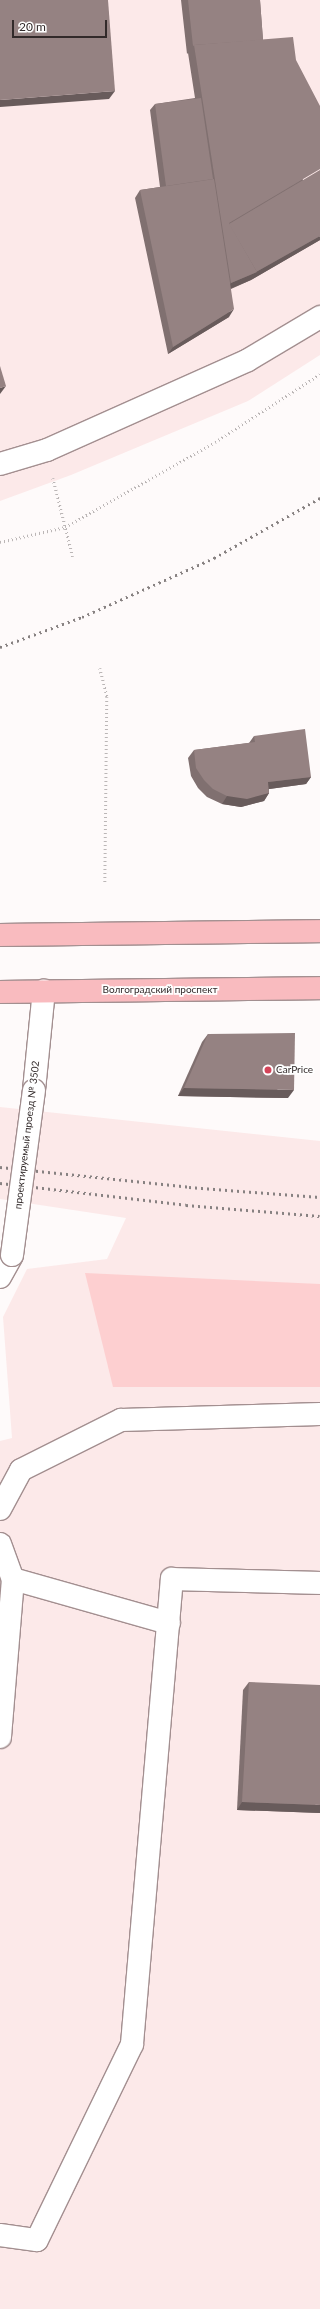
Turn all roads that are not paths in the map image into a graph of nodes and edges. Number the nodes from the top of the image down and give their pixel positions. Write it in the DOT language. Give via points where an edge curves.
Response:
graph roads {
  1 [pos="320,317"];
  2 [pos="0,464"];
  3 [pos="320,931"];
  4 [pos="0,935"];
  5 [pos="320,988"];
  6 [pos="44,990"];
  7 [pos="0,992"];
  8 [pos="0,1277"];
  9 [pos="320,1414"];
  10 [pos="0,1509"];
  11 [pos="0,1544"];
  12 [pos="13,1579"];
  13 [pos="320,1583"];
  14 [pos="169,1623"];
  15 [pos="0,1737"];
  16 [pos="0,2236"];
  1 -- 2 [label="street" via="248,360 47,450"];
  3 -- 4 [label="main road"];
  5 -- 6 [label="main road, Волгоградский проспект"];
  6 -- 7 [label="main road, Волгоградский проспект"];
  6 -- 8 [label="street, проектируемый проезд № 3502, bridge" via="34,1090 12,1255"];
  9 -- 10 [label="street" via="121,1420 21,1470"];
  11 -- 12 [label="street"];
  12 -- 14 [label="street"];
  12 -- 15 [label="street"];
  13 -- 14 [label="street" via="172,1579"];
  14 -- 16 [label="street" via="132,2044 37,2240"];
}
